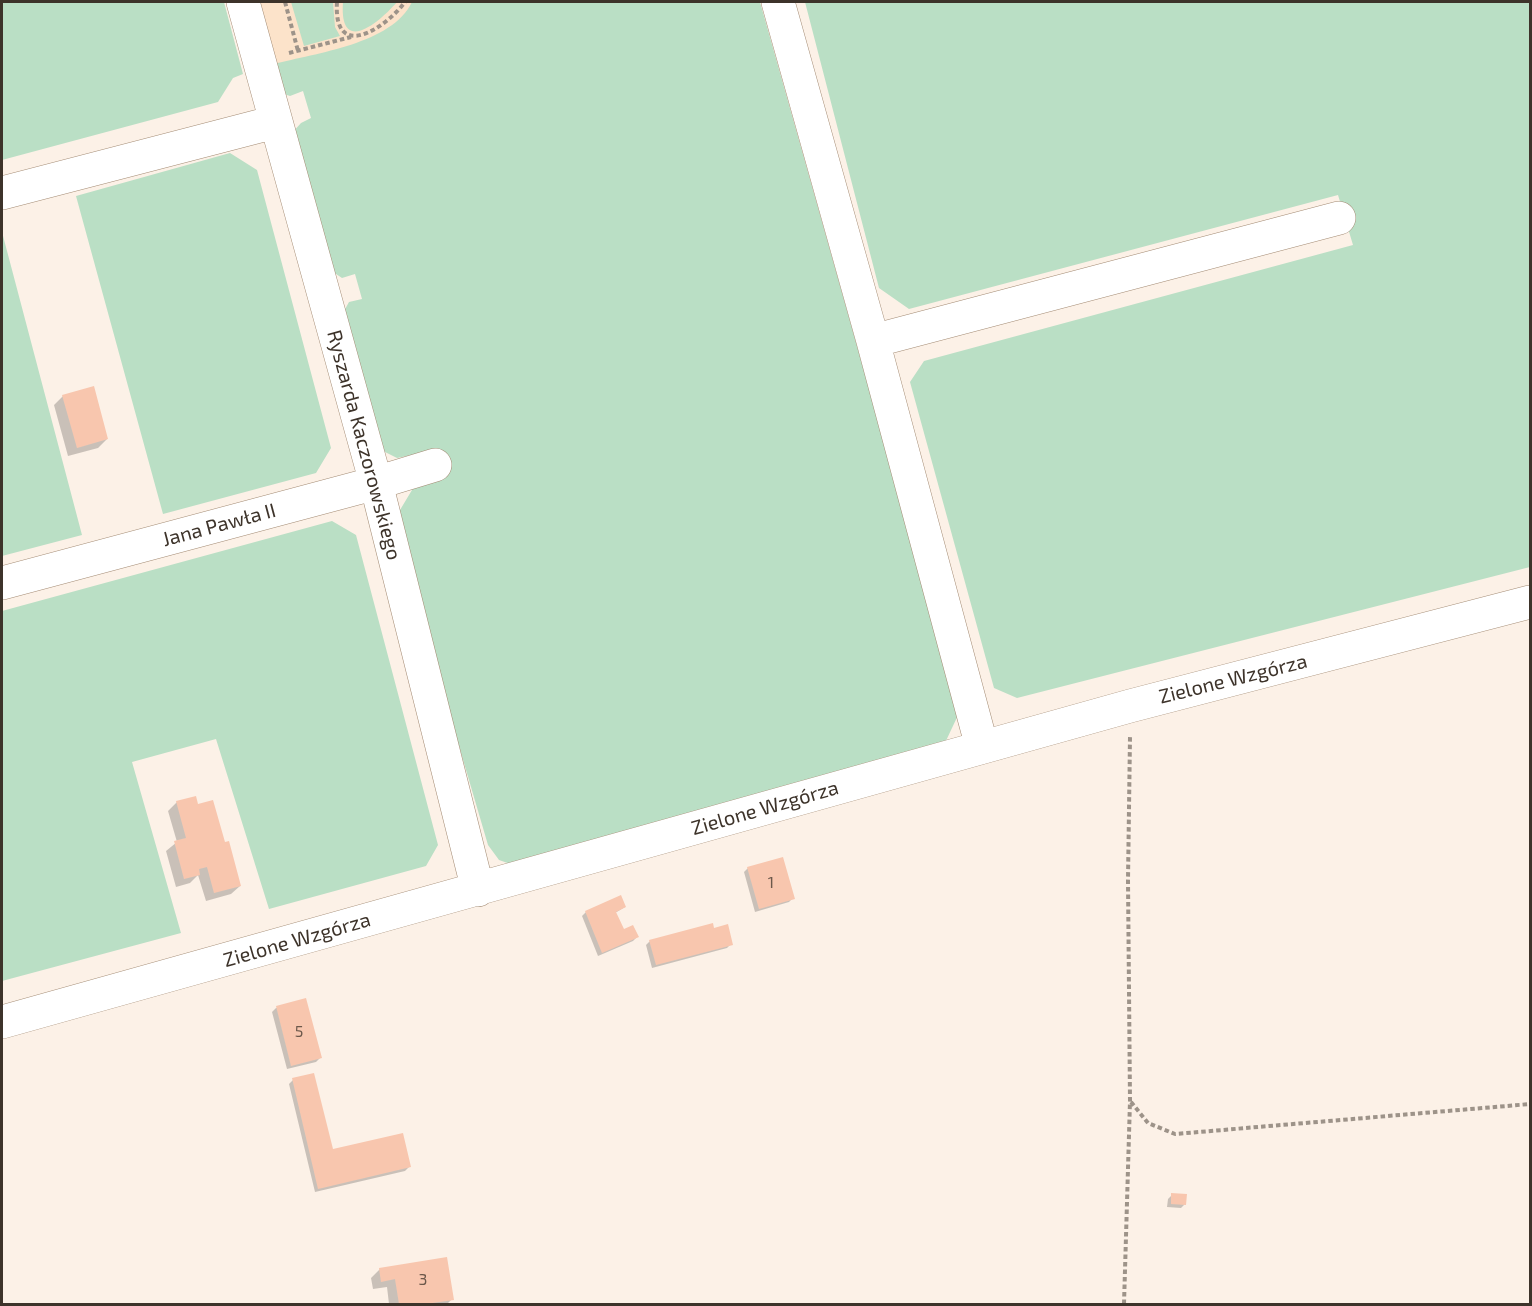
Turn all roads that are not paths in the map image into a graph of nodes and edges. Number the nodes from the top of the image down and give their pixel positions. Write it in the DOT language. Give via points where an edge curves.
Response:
graph roads {
  1 [pos="243,2"];
  2 [pos="778,2"];
  3 [pos="275,122"];
  4 [pos="2,193"];
  5 [pos="1339,218"];
  6 [pos="873,341"];
  7 [pos="435,465"];
  8 [pos="376,483"];
  9 [pos="2,584"];
  10 [pos="1530,602"];
  11 [pos="982,747"];
  12 [pos="478,890"];
  13 [pos="2,1022"];
  1 -- 3 [label="street, Ryszarda Kaczorowskiego"];
  2 -- 6 [label="street"];
  3 -- 4 [label="street"];
  3 -- 8 [label="street, Ryszarda Kaczorowskiego"];
  5 -- 6 [label="street"];
  6 -- 11 [label="street"];
  7 -- 8 [label="street, Jana Pawła II"];
  8 -- 9 [label="street, Jana Pawła II"];
  8 -- 12 [label="street, Ryszarda Kaczorowskiego"];
  10 -- 11 [label="street, Zielone Wzgórza"];
  11 -- 12 [label="street, Zielone Wzgórza"];
  12 -- 13 [label="street, Zielone Wzgórza"];
}
